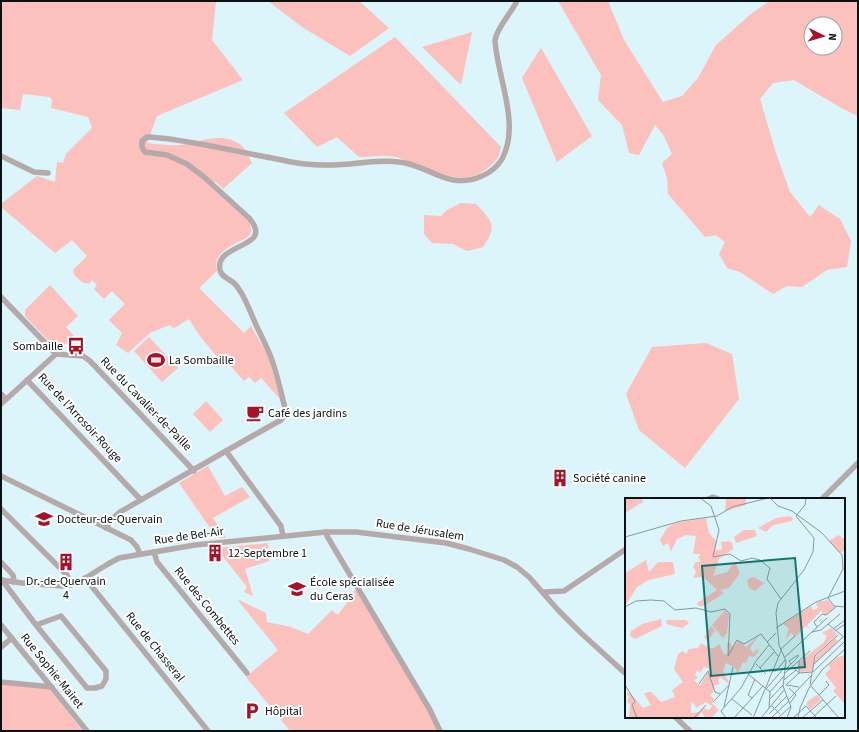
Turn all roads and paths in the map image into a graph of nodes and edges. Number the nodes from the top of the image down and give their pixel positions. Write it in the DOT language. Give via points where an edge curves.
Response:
graph roads {
  1 [pos="517,1"];
  2 [pos="1,156"];
  3 [pos="48,174"];
  4 [pos="1,297"];
  5 [pos="56,354"];
  6 [pos="27,380"];
  7 [pos="1,394"];
  8 [pos="3,401"];
  9 [pos="226,451"];
  10 [pos="858,463"];
  11 [pos="194,471"];
  12 [pos="1,476"];
  13 [pos="823,498"];
  14 [pos="141,500"];
  15 [pos="1,509"];
  16 [pos="106,528"];
  17 [pos="326,532"];
  18 [pos="284,536"];
  19 [pos="625,550"];
  20 [pos="154,552"];
  21 [pos="140,554"];
  22 [pos="1,562"];
  23 [pos="85,578"];
  24 [pos="1,580"];
  25 [pos="14,582"];
  26 [pos="71,585"];
  27 [pos="543,592"];
  28 [pos="1,625"];
  29 [pos="36,625"];
  30 [pos="12,638"];
  31 [pos="1,647"];
  32 [pos="247,673"];
  33 [pos="625,673"];
  34 [pos="1,682"];
  35 [pos="52,687"];
  36 [pos="676,718"];
  37 [pos="87,731"];
  38 [pos="208,731"];
  39 [pos="440,731"];
  40 [pos="690,731"];
  1 -- 9 [label="street" via="497,31 495,40 508,118 508,147 497,166 478,178 449,180 399,162 314,165 181,141 150,137 142,141 145,152 173,157 196,170 255,226 256,233 252,240 224,256 219,268 221,274 234,283 242,294 270,356 285,415 281,420"];
  2 -- 3 [label="street" via="34,172"];
  4 -- 5 [label="street"];
  5 -- 6 [label="street, Rue de l'Arrosoir-Rouge"];
  5 -- 11 [label="street, Rue du Cavalier-de-Paille" via="84,356 90,361"];
  6 -- 8 [label="street"];
  6 -- 14 [label="street, Rue de l'Arrosoir-Rouge"];
  7 -- 8 [label="street"];
  9 -- 11 [label="street"];
  9 -- 18 [label="street" via="281,526"];
  10 -- 13 [label="street"];
  11 -- 14 [label="street"];
  12 -- 16 [label="street"];
  14 -- 16 [label="street" via="115,515"];
  15 -- 26 [label="street" via="67,574"];
  16 -- 21 [label="street" via="134,543"];
  17 -- 18 [label="street, Rue de Jérusalem"];
  17 -- 27 [label="street, Rue de Jérusalem" via="368,533 446,543 469,549 517,567"];
  17 -- 39 [label="street"];
  18 -- 20 [label="street, Rue de Bel-Air"];
  19 -- 27 [label="street" via="564,591"];
  20 -- 21 [label="street, Rue de Bel-Air"];
  20 -- 32 [label="street, Rue des Combettes" via="157,562"];
  21 -- 23 [label="street, Rue de Bel-Air" via="115,560"];
  22 -- 25 [label="street" via="13,575"];
  23 -- 26 [label="street, Rue de Bel-Air"];
  23 -- 38 [label="street, Rue de Chasseral"];
  24 -- 25 [label="street, Rue de Bel-Air"];
  24 -- 29 [label="street"];
  25 -- 26 [label="street, Rue de Bel-Air"];
  27 -- 33 [label="street, Rue de Jérusalem" via="577,629"];
  28 -- 30 [label="street, Rue Sophie-Mairet"];
  29 -- 29 [label="street" via="87,688 102,686 106,671 61,616"];
  30 -- 31 [label="street"];
  30 -- 35 [label="street, Rue Sophie-Mairet"];
  34 -- 35 [label="street"];
  35 -- 37 [label="street, Rue Sophie-Mairet"];
  36 -- 40 [label="street"];
}
